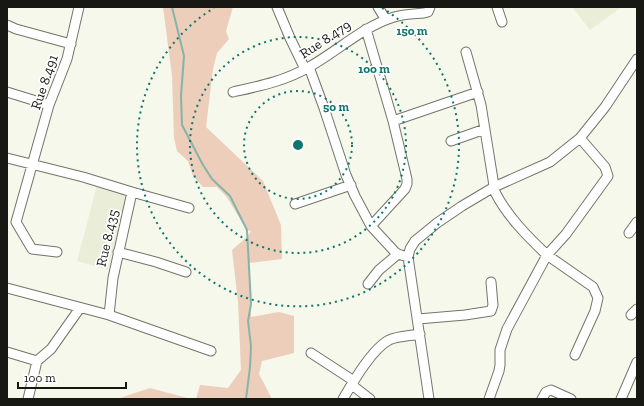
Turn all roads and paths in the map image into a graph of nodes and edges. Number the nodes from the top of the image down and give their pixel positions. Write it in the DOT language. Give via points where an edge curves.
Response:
graph roads {
  1 [pos="79,7"];
  2 [pos="277,7"];
  3 [pos="378,7"];
  4 [pos="430,7"];
  5 [pos="497,7"];
  6 [pos="386,20"];
  7 [pos="502,22"];
  8 [pos="7,25"];
  9 [pos="366,29"];
  10 [pos="71,44"];
  11 [pos="466,52"];
  12 [pos="637,59"];
  13 [pos="307,68"];
  14 [pos="7,92"];
  15 [pos="233,92"];
  16 [pos="478,92"];
  17 [pos="49,105"];
  18 [pos="393,121"];
  19 [pos="485,129"];
  20 [pos="580,138"];
  21 [pos="451,141"];
  22 [pos="7,158"];
  23 [pos="32,164"];
  24 [pos="351,185"];
  25 [pos="494,187"];
  26 [pos="132,192"];
  27 [pos="296,204"];
  28 [pos="189,208"];
  29 [pos="637,222"];
  30 [pos="371,226"];
  31 [pos="629,233"];
  32 [pos="57,252"];
  33 [pos="118,252"];
  34 [pos="398,254"];
  35 [pos="547,255"];
  36 [pos="408,257"];
  37 [pos="186,272"];
  38 [pos="491,282"];
  39 [pos="368,284"];
  40 [pos="7,288"];
  41 [pos="80,308"];
  42 [pos="109,315"];
  43 [pos="418,319"];
  44 [pos="420,334"];
  45 [pos="211,351"];
  46 [pos="7,352"];
  47 [pos="311,353"];
  48 [pos="575,355"];
  49 [pos="37,361"];
  50 [pos="636,365"];
  51 [pos="353,383"];
  52 [pos="28,399"];
  53 [pos="343,399"];
  54 [pos="370,399"];
  55 [pos="429,399"];
  56 [pos="489,399"];
  57 [pos="542,399"];
  58 [pos="571,399"];
  59 [pos="621,399"];
  1 -- 10 [label="street, Rue 8.491"];
  2 -- 13 [label="street" via="290,38"];
  3 -- 6 [label="street"];
  4 -- 6 [label="street, Rue 8.479" via="428,12 406,14"];
  5 -- 7 [label="street"];
  6 -- 9 [label="street, Rue 8.479"];
  8 -- 10 [label="street" via="16,30"];
  9 -- 13 [label="street, Rue 8.479"];
  9 -- 18 [label="street"];
  10 -- 17 [label="street, Rue 8.491"];
  11 -- 16 [label="street"];
  12 -- 20 [label="street" via="605,107"];
  13 -- 15 [label="street, Rue 8.479" via="274,83"];
  13 -- 24 [label="street"];
  14 -- 17 [label="street"];
  16 -- 18 [label="street"];
  16 -- 19 [label="street"];
  17 -- 23 [label="street, Rue 8.491"];
  18 -- 30 [label="street" via="407,184"];
  19 -- 21 [label="street"];
  19 -- 25 [label="street"];
  20 -- 25 [label="street" via="550,162"];
  20 -- 35 [label="street" via="605,167 608,176 566,234"];
  22 -- 23 [label="street"];
  23 -- 26 [label="street"];
  23 -- 32 [label="street, Rue 8.491" via="16,222 32,249"];
  24 -- 27 [label="street"];
  24 -- 30 [label="street"];
  25 -- 35 [label="street" via="499,200 527,236"];
  25 -- 36 [label="street" via="422,235 415,241"];
  26 -- 28 [label="street"];
  26 -- 33 [label="street, Rue 8.435"];
  29 -- 31 [label="street"];
  30 -- 34 [label="street"];
  33 -- 37 [label="street"];
  33 -- 42 [label="street, Rue 8.435"];
  34 -- 36 [label="street"];
  34 -- 39 [label="street" via="379,270"];
  35 -- 48 [label="street" via="592,287 598,298 595,311"];
  35 -- 56 [label="street" via="507,330 500,350 499,371"];
  36 -- 43 [label="street"];
  38 -- 43 [label="street" via="491,311"];
  40 -- 41 [label="street"];
  41 -- 42 [label="street"];
  41 -- 49 [label="street" via="51,349"];
  42 -- 45 [label="street"];
  43 -- 44 [label="street"];
  44 -- 51 [label="street" via="384,344"];
  44 -- 55 [label="street"];
  46 -- 49 [label="street"];
  47 -- 51 [label="street"];
  49 -- 52 [label="street"];
  50 -- 59 [label="street"];
  51 -- 53 [label="street"];
  51 -- 54 [label="street"];
  57 -- 58 [label="street" via="546,392 551,390"];
}
